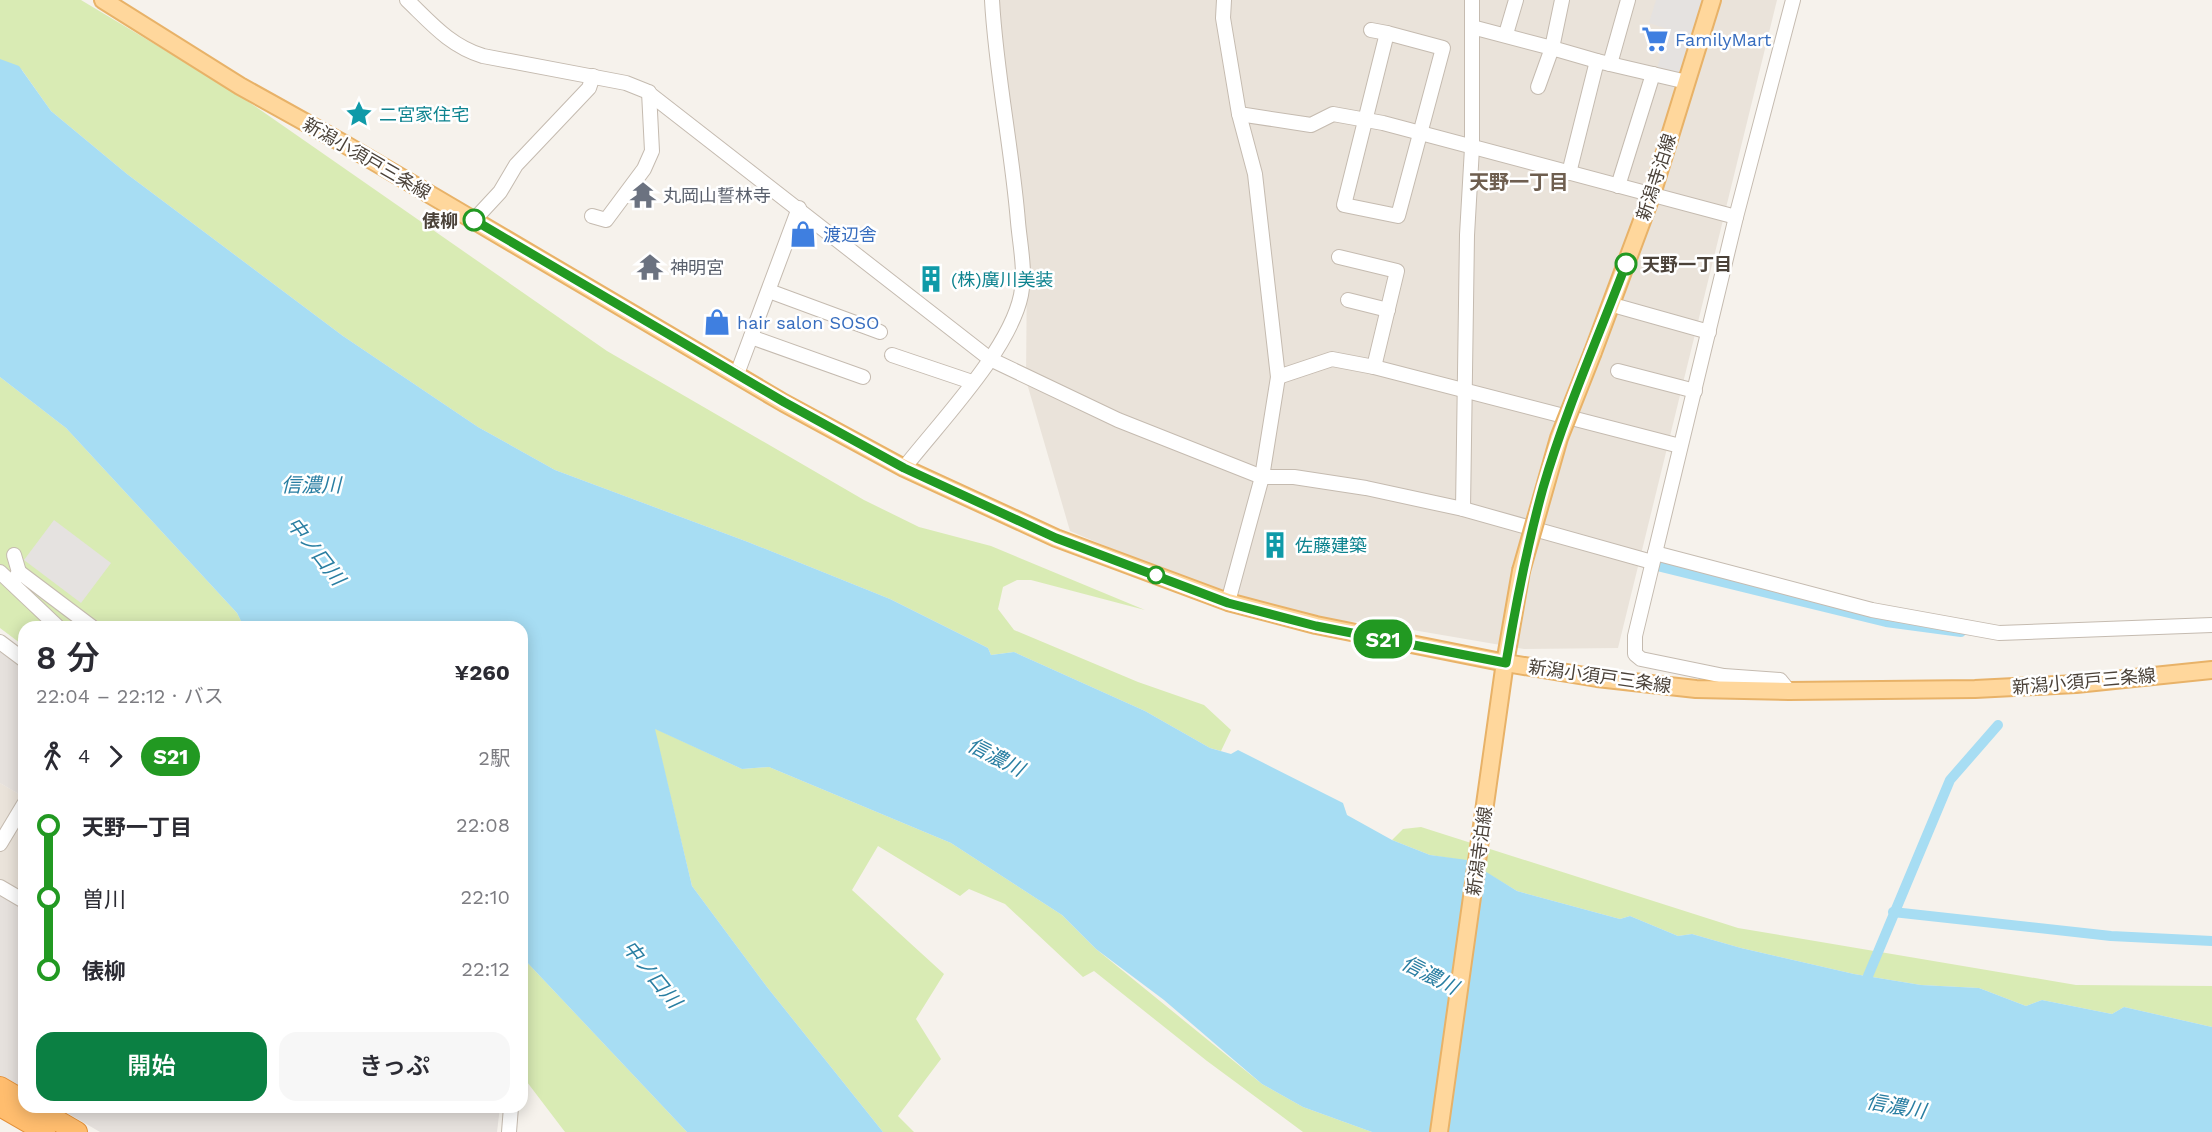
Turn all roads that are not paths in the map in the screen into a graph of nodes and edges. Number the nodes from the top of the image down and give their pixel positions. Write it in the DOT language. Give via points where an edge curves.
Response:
graph roads {
  1 [pos="103,0"];
  2 [pos="407,0"];
  3 [pos="992,0"];
  4 [pos="1224,0"];
  5 [pos="1472,0"];
  6 [pos="1516,0"];
  7 [pos="1562,0"];
  8 [pos="1628,0"];
  9 [pos="1712,0"];
  10 [pos="1793,0"];
  11 [pos="1472,27"];
  12 [pos="1371,30"];
  13 [pos="1387,33"];
  14 [pos="1506,34"];
  15 [pos="1552,48"];
  16 [pos="1604,62"];
  17 [pos="1653,74"];
  18 [pos="593,76"];
  19 [pos="1687,82"];
  20 [pos="1538,87"];
  21 [pos="649,92"];
  22 [pos="1239,114"];
  23 [pos="1364,121"];
  24 [pos="1421,134"];
  25 [pos="1472,148"];
  26 [pos="1569,173"];
  27 [pos="1618,186"];
  28 [pos="1652,194"];
  29 [pos="799,208"];
  30 [pos="592,216"];
  31 [pos="1736,217"];
  32 [pos="474,220"];
  33 [pos="1339,257"];
  34 [pos="769,291"];
  35 [pos="1348,300"];
  36 [pos="1620,307"];
  37 [pos="1388,310"];
  38 [pos="880,332"];
  39 [pos="1709,332"];
  40 [pos="751,337"];
  41 [pos="892,355"];
  42 [pos="990,359"];
  43 [pos="1374,367"];
  44 [pos="1618,371"];
  45 [pos="737,374"];
  46 [pos="863,377"];
  47 [pos="1278,377"];
  48 [pos="972,382"];
  49 [pos="1464,391"];
  50 [pos="1695,391"];
  51 [pos="1680,446"];
  52 [pos="904,468"];
  53 [pos="1262,477"];
  54 [pos="1463,509"];
  55 [pos="14,555"];
  56 [pos="1653,558"];
  57 [pos="0,572"];
  58 [pos="16,577"];
  59 [pos="1228,603"];
  60 [pos="53,621"];
  61 [pos="83,621"];
  62 [pos="2212,625"];
  63 [pos="0,642"];
  64 [pos="18,656"];
  65 [pos="1505,666"];
  66 [pos="2212,670"];
  67 [pos="1789,691"];
  68 [pos="18,814"];
  69 [pos="0,844"];
  70 [pos="0,887"];
  71 [pos="18,898"];
  72 [pos="0,1088"];
  73 [pos="18,1095"];
  74 [pos="0,1106"];
  75 [pos="48,1113"];
  76 [pos="511,1113"];
  77 [pos="45,1132"];
  78 [pos="77,1132"];
  79 [pos="509,1132"];
  80 [pos="1439,1132"];
  1 -- 32 [label="main road, 新潟小須戸三条線" via="240,86"];
  2 -- 18 [label="street" via="447,40 462,49"];
  3 -- 42 [label="street" via="1023,272 1022,295"];
  4 -- 22 [label="street" via="1223,18"];
  5 -- 11 [label="street"];
  6 -- 14 [label="street"];
  7 -- 15 [label="street"];
  8 -- 16 [label="street"];
  9 -- 19 [label="main road, 新潟寺泊線"];
  10 -- 31 [label="street"];
  11 -- 14 [label="street"];
  11 -- 25 [label="street"];
  12 -- 13 [label="street"];
  13 -- 23 [label="street"];
  13 -- 24 [label="street" via="1443,48"];
  14 -- 15 [label="street"];
  15 -- 16 [label="street"];
  15 -- 20 [label="street"];
  16 -- 17 [label="street"];
  16 -- 26 [label="street"];
  17 -- 19 [label="street"];
  17 -- 27 [label="street"];
  18 -- 21 [label="street"];
  18 -- 32 [label="street" via="589,88 516,165 500,192"];
  19 -- 28 [label="main road, 新潟寺泊線"];
  21 -- 29 [label="street"];
  21 -- 30 [label="street" via="652,151 645,169 606,220"];
  22 -- 23 [label="street" via="1311,125 1333,114"];
  22 -- 47 [label="street" via="1255,174"];
  23 -- 24 [label="street"];
  23 -- 24 [label="street" via="1344,205 1398,216"];
  24 -- 25 [label="street"];
  25 -- 26 [label="street"];
  25 -- 49 [label="street"];
  26 -- 27 [label="street"];
  27 -- 28 [label="street"];
  28 -- 31 [label="street"];
  28 -- 65 [label="main road, 新潟寺泊線, bridge" via="1556,448 1521,571"];
  29 -- 34 [label="street"];
  29 -- 42 [label="street" via="876,273"];
  31 -- 39 [label="street"];
  32 -- 45 [label="main road, 新潟小須戸三条線"];
  33 -- 37 [label="street" via="1397,271"];
  34 -- 38 [label="street"];
  34 -- 40 [label="street"];
  35 -- 37 [label="street"];
  36 -- 39 [label="street"];
  37 -- 43 [label="street"];
  39 -- 50 [label="street"];
  40 -- 45 [label="street"];
  40 -- 46 [label="street"];
  41 -- 48 [label="street"];
  42 -- 48 [label="street"];
  42 -- 53 [label="street" via="1118,420"];
  43 -- 47 [label="street" via="1332,359"];
  43 -- 49 [label="street"];
  44 -- 50 [label="street"];
  45 -- 52 [label="main road, 新潟小須戸三条線"];
  47 -- 53 [label="street"];
  48 -- 52 [label="street"];
  49 -- 51 [label="street"];
  49 -- 54 [label="street"];
  50 -- 51 [label="street"];
  51 -- 56 [label="street"];
  52 -- 59 [label="main road, 新潟小須戸三条線" via="1056,538"];
  53 -- 54 [label="street" via="1293,477 1366,488"];
  53 -- 59 [label="street"];
  54 -- 56 [label="street"];
  55 -- 58 [label="street"];
  56 -- 62 [label="street" via="1872,610 1999,633"];
  56 -- 67 [label="street" via="1635,636 1635,654 1641,659 1724,676 1780,680"];
  57 -- 58 [label="street"];
  58 -- 60 [label="street"];
  58 -- 61 [label="street"];
  59 -- 65 [label="main road, 新潟小須戸三条線"];
  63 -- 64 [label="street"];
  65 -- 67 [label="main road, 新潟小須戸三条線" via="1696,689"];
  65 -- 80 [label="main road, 新潟寺泊線"];
  66 -- 67 [label="main road, 新潟小須戸三条線" via="2076,684"];
  68 -- 69 [label="street"];
  70 -- 71 [label="street"];
  72 -- 73 [label="highway"];
  74 -- 77 [label="highway"];
  75 -- 78 [label="highway"];
  76 -- 79 [label="street"];
}
